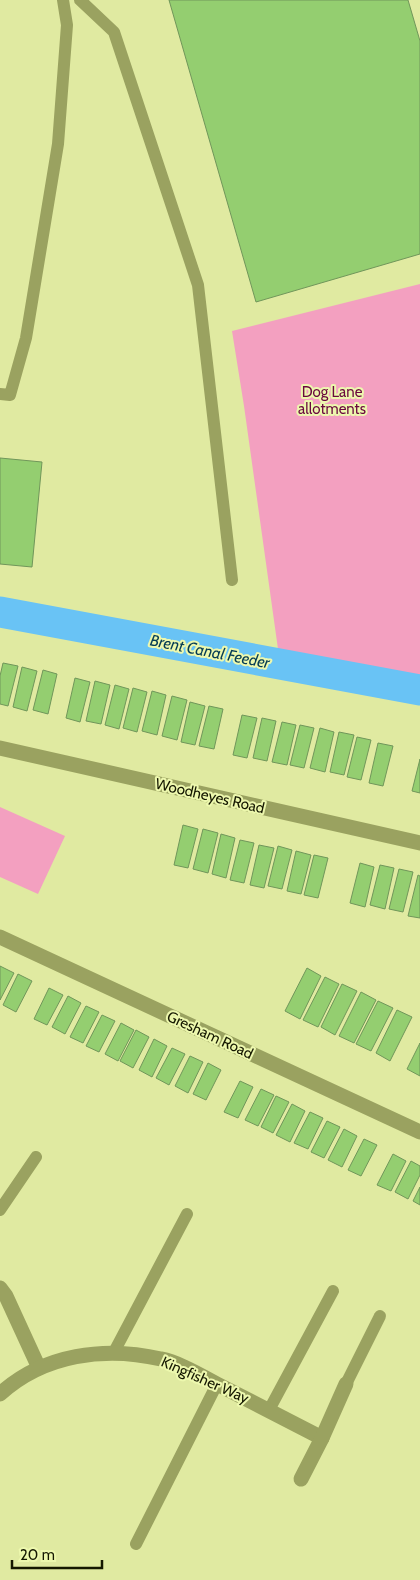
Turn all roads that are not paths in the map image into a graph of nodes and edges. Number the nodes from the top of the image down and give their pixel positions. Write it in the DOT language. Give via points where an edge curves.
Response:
graph roads {
  1 [pos="63,0"];
  2 [pos="80,0"];
  3 [pos="0,394"];
  4 [pos="232,580"];
  5 [pos="0,748"];
  6 [pos="420,843"];
  7 [pos="0,937"];
  8 [pos="420,1132"];
  9 [pos="36,1157"];
  10 [pos="0,1210"];
  11 [pos="187,1214"];
  12 [pos="0,1288"];
  13 [pos="333,1291"];
  14 [pos="380,1316"];
  15 [pos="114,1352"];
  16 [pos="39,1368"];
  17 [pos="217,1384"];
  18 [pos="346,1384"];
  19 [pos="0,1394"];
  20 [pos="269,1410"];
  21 [pos="322,1438"];
  22 [pos="301,1479"];
  23 [pos="136,1544"];
  1 -- 3 [label="lane" via="67,24 58,144 26,338 10,396"];
  2 -- 4 [label="lane" via="114,32 198,285"];
  5 -- 6 [label="street, Woodheyes Road"];
  7 -- 8 [label="street, Gresham Road"];
  9 -- 10 [label="lane"];
  11 -- 15 [label="lane"];
  12 -- 16 [label="street"];
  13 -- 20 [label="lane"];
  14 -- 18 [label="lane"];
  15 -- 16 [label="street, Kingfisher Way" via="75,1356"];
  15 -- 17 [label="street, Kingfisher Way" via="163,1359"];
  16 -- 19 [label="street, Kingfisher Way"];
  17 -- 20 [label="street, Kingfisher Way"];
  17 -- 23 [label="lane"];
  18 -- 21 [label="street"];
  20 -- 21 [label="street, Kingfisher Way"];
  21 -- 22 [label="street"];
}
